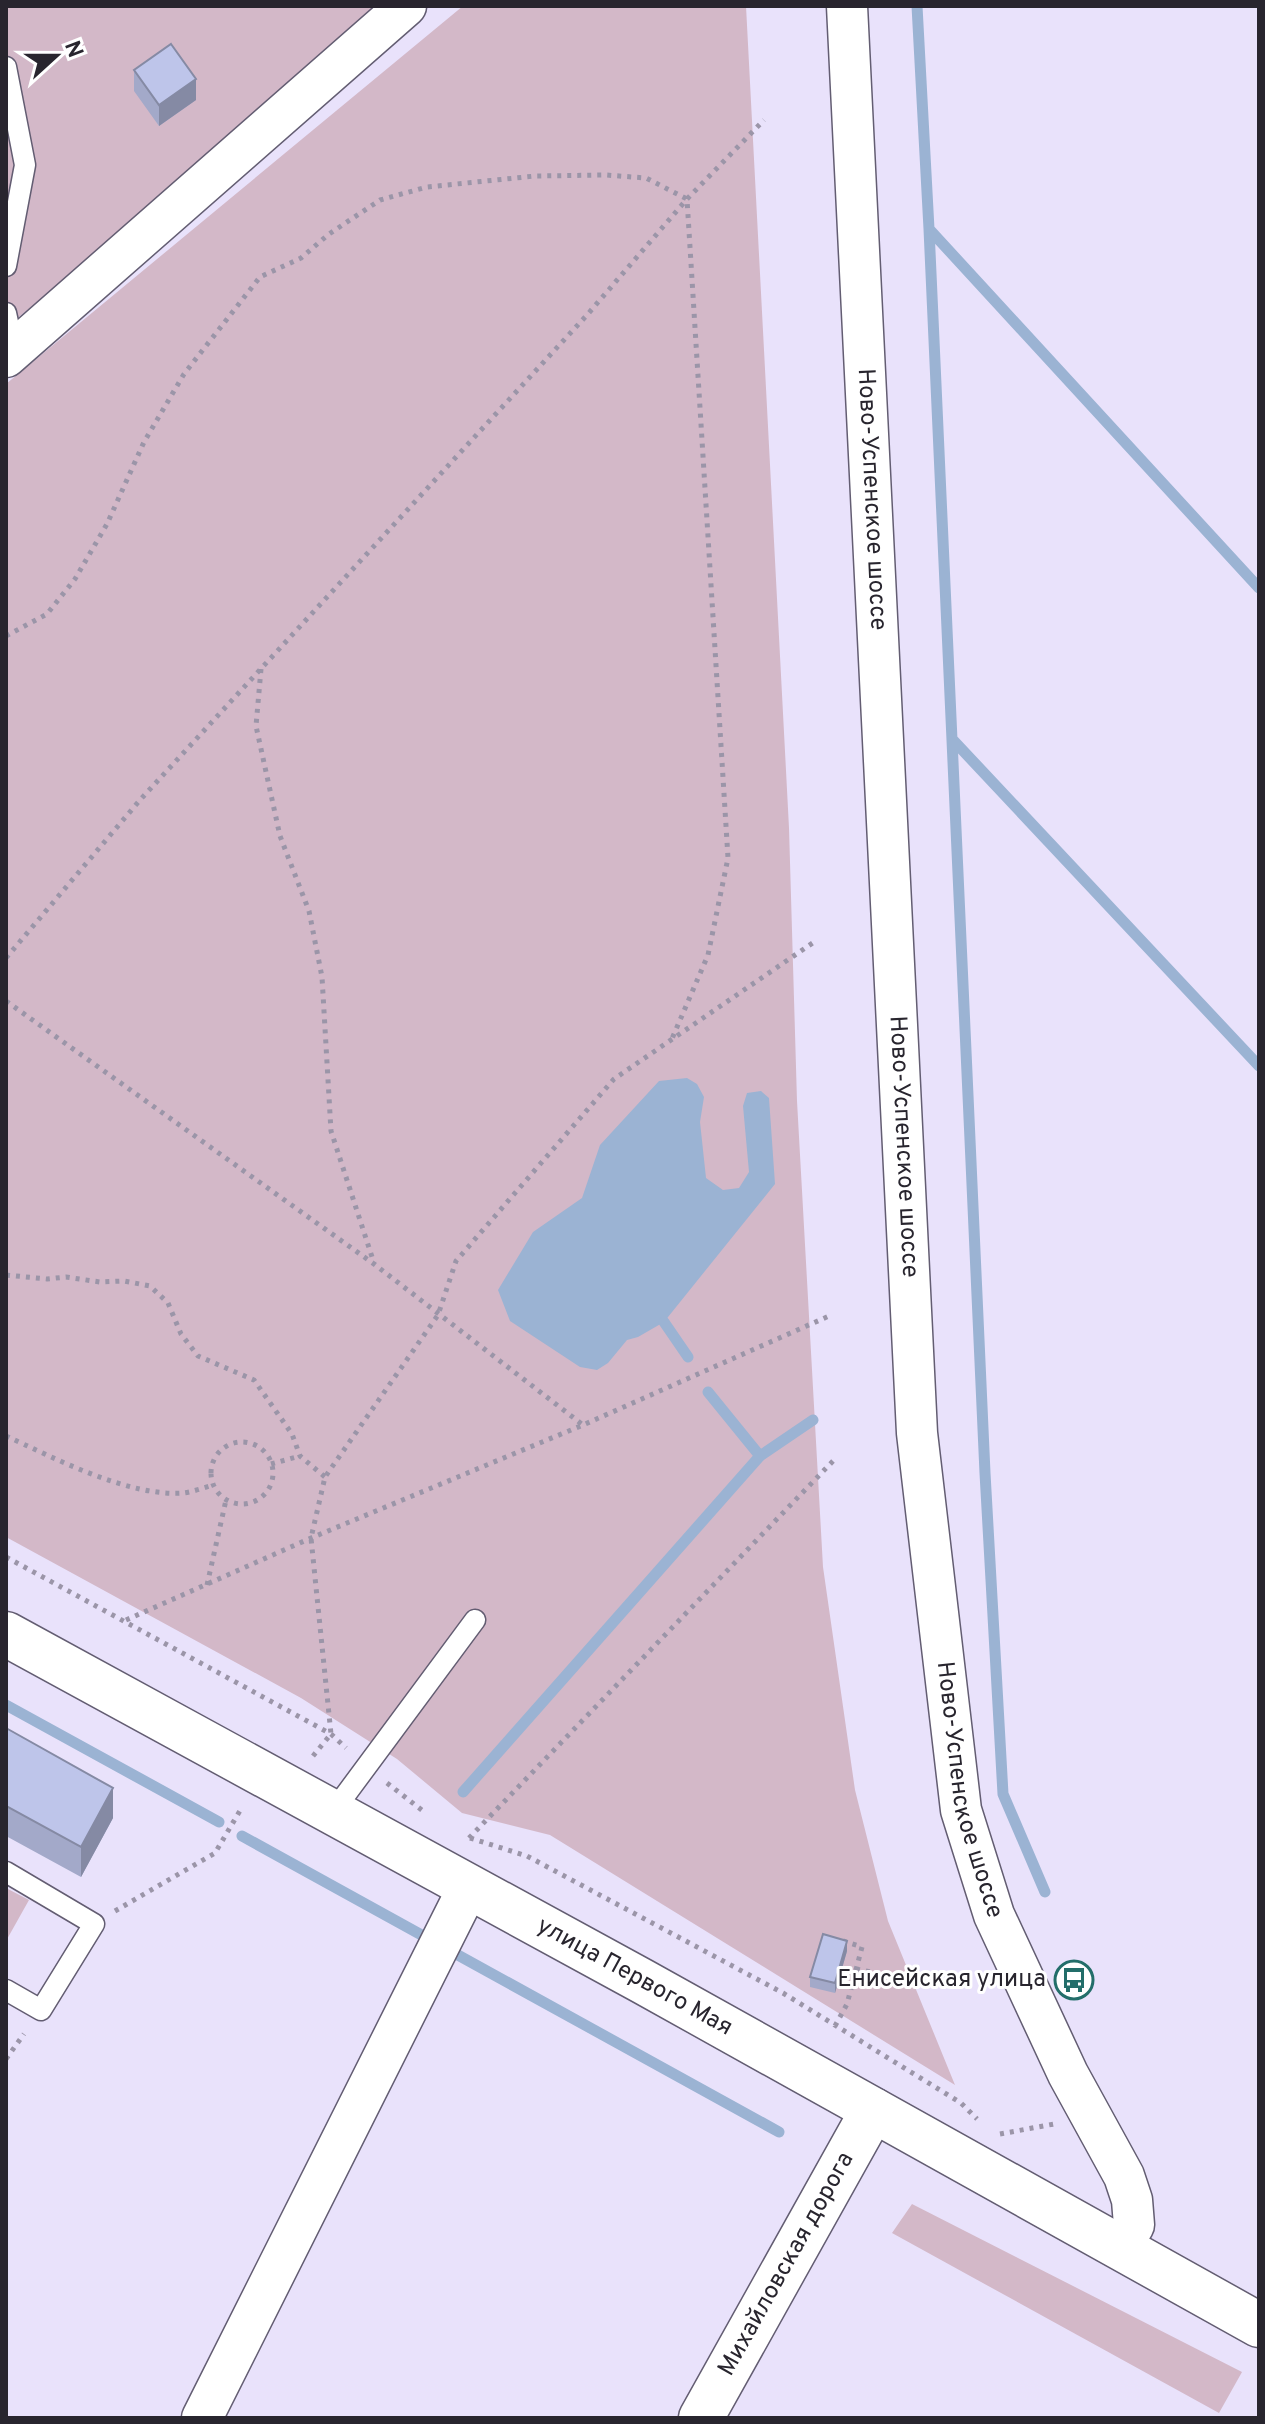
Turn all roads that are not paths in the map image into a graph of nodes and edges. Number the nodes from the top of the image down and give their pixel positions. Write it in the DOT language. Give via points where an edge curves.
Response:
graph roads {
  1 [pos="406,6"];
  2 [pos="847,6"];
  3 [pos="6,67"];
  4 [pos="6,266"];
  5 [pos="9,340"];
  6 [pos="475,1620"];
  7 [pos="6,1634"];
  8 [pos="332,1813"];
  9 [pos="6,1872"];
  10 [pos="468,1888"];
  11 [pos="6,1990"];
  12 [pos="873,2110"];
  13 [pos="1121,2247"];
  14 [pos="1259,2325"];
  15 [pos="202,2418"];
  16 [pos="701,2418"];
  1 -- 5 [label="street"];
  2 -- 13 [label="street, Ново-Успенское шоссе" via="917,1433 961,1810 994,1915 1068,2074 1124,2176 1134,2225"];
  3 -- 4 [label="lane" via="25,165"];
  6 -- 8 [label="lane"];
  7 -- 8 [label="street, улица Первого Мая"];
  8 -- 10 [label="street, улица Первого Мая"];
  9 -- 11 [label="lane" via="94,1924 41,2010"];
  10 -- 12 [label="street, улица Первого Мая"];
  10 -- 15 [label="street"];
  12 -- 13 [label="street, улица Первого Мая"];
  12 -- 16 [label="street, Михайловская дорога"];
  13 -- 14 [label="street, улица Первого Мая"];
}
